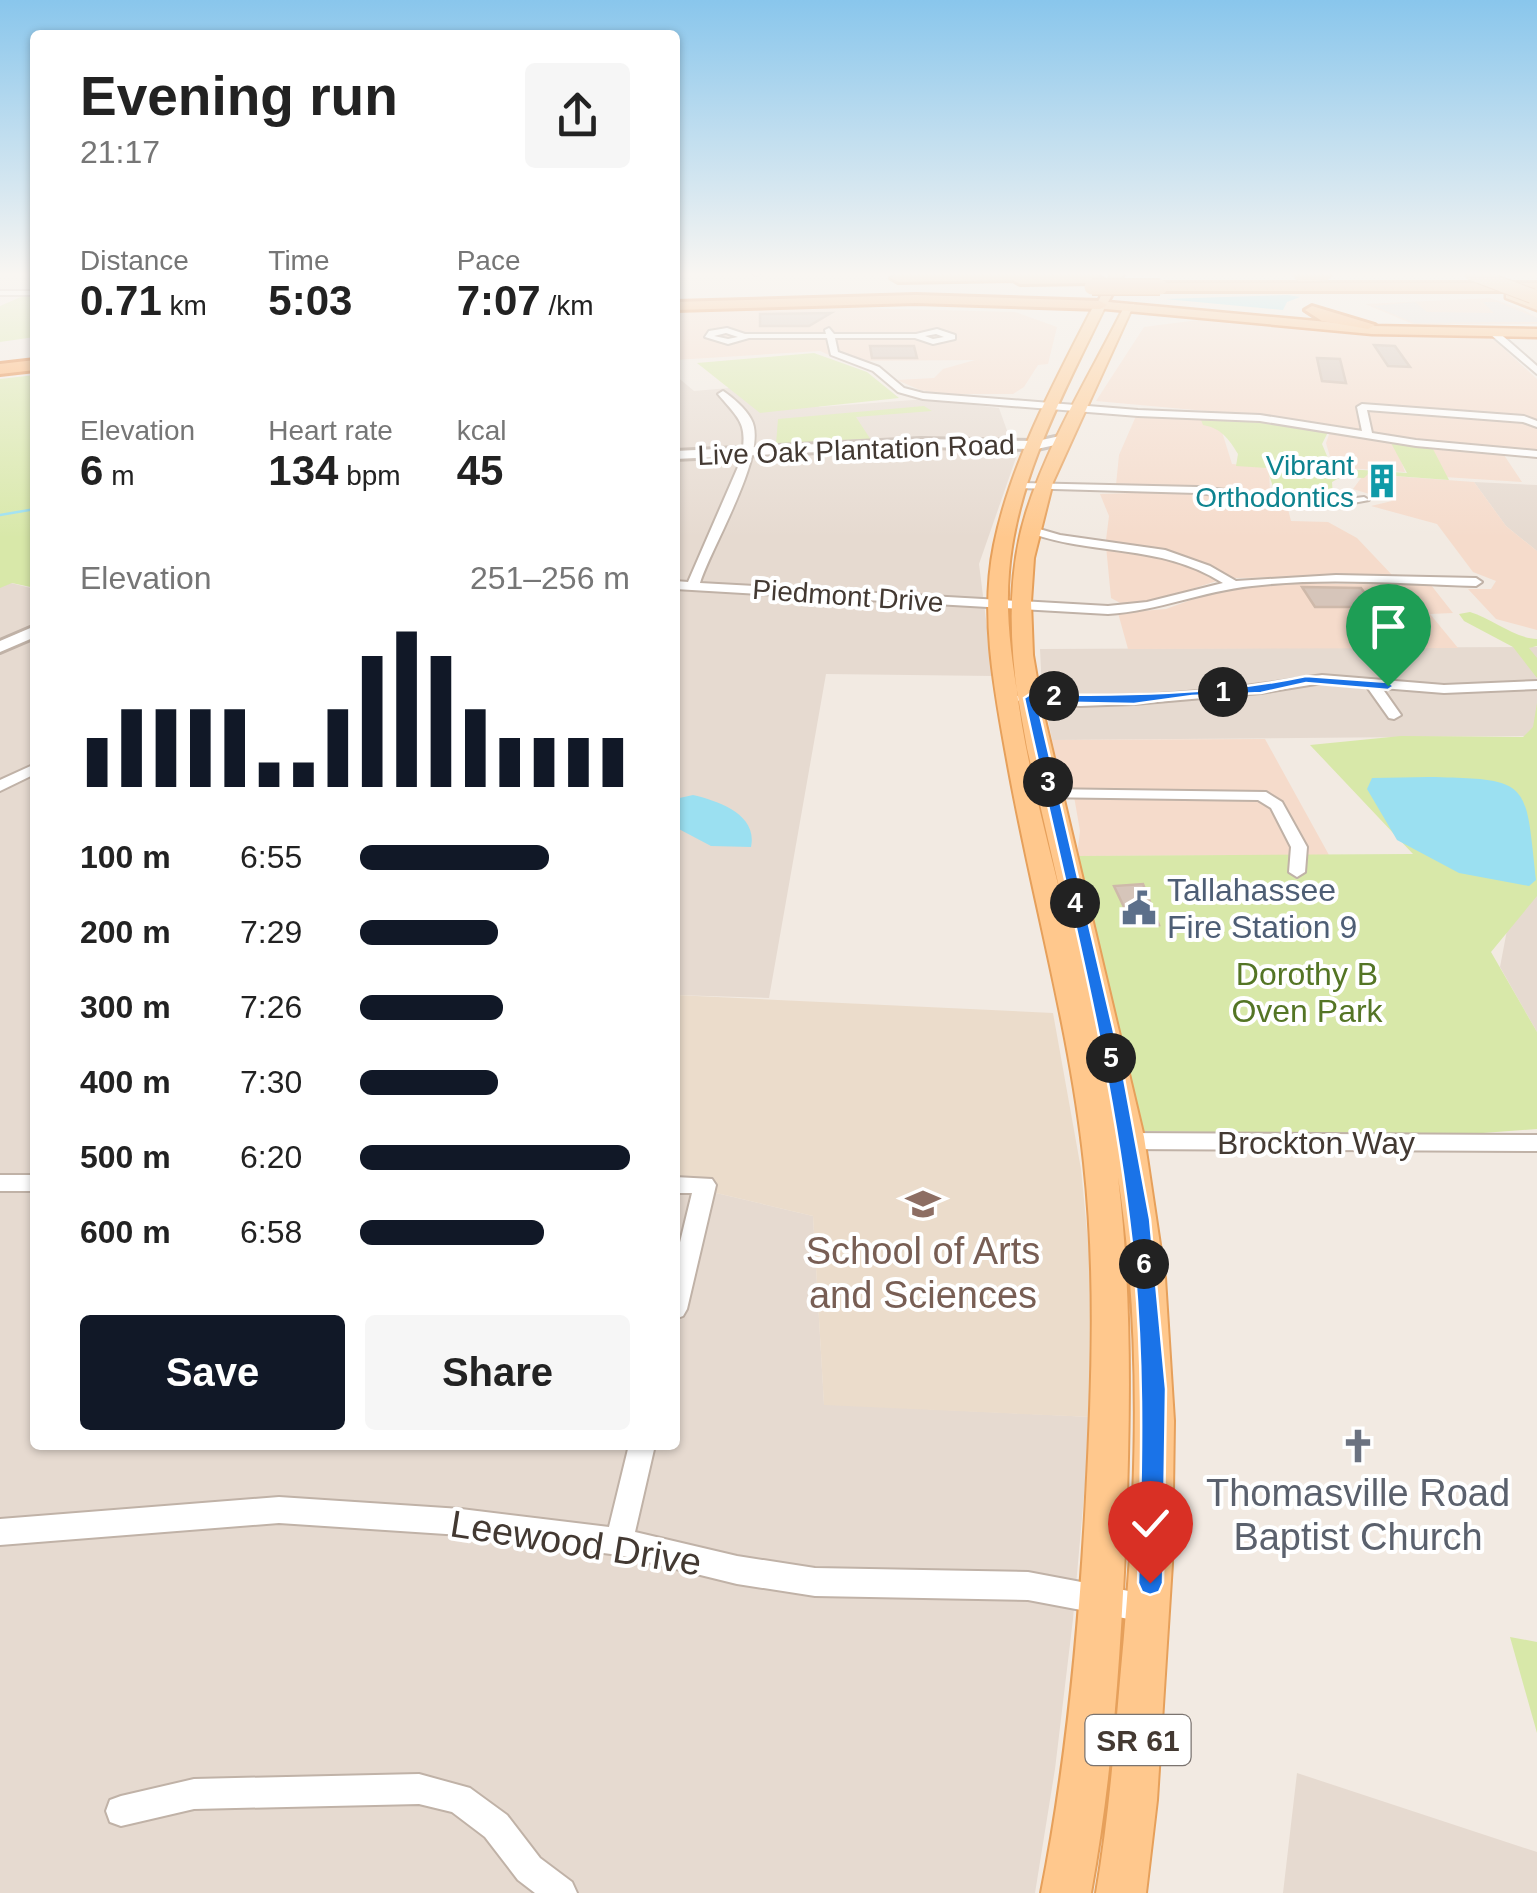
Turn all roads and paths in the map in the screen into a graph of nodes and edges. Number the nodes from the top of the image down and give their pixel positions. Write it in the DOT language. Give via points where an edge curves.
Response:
graph roads {
  1 [pos="856,361"];
  2 [pos="1073,361"];
  3 [pos="1101,361"];
  4 [pos="30,362"];
  5 [pos="0,366"];
  6 [pos="723,394"];
  7 [pos="1054,402"];
  8 [pos="1079,404"];
  9 [pos="1537,424"];
  10 [pos="1368,436"];
  11 [pos="1037,446"];
  12 [pos="1056,448"];
  13 [pos="749,450"];
  14 [pos="1537,454"];
  15 [pos="680,455"];
  16 [pos="1031,489"];
  17 [pos="1364,500"];
  18 [pos="1028,536"];
  19 [pos="1004,541"];
  20 [pos="1476,582"];
  21 [pos="1233,584"];
  22 [pos="680,585"];
  23 [pos="693,586"];
  24 [pos="1009,605"];
  25 [pos="30,633"];
  26 [pos="0,647"];
  27 [pos="1373,685"];
  28 [pos="1537,685"];
  29 [pos="1026,698"];
  30 [pos="1394,715"];
  31 [pos="30,771"];
  32 [pos="0,786"];
  33 [pos="1038,794"];
  34 [pos="1297,872"];
  35 [pos="1112,1141"];
  36 [pos="1537,1143"];
  37 [pos="0,1183"];
  38 [pos="30,1183"];
  39 [pos="680,1185"];
  40 [pos="680,1287"];
  41 [pos="641,1450"];
  42 [pos="0,1532"];
  43 [pos="619,1542"];
  44 [pos="1102,1598"];
  45 [pos="1150,1609"];
  46 [pos="121,1811"];
  47 [pos="561,1893"];
  48 [pos="1066,1893"];
  49 [pos="1121,1893"];
  1 -- 7 [label="street" via="901,390"];
  2 -- 7 [label="main road, SR 61"];
  3 -- 8 [label="main road, SR 61"];
  4 -- 5 [label="highway"];
  6 -- 13 [label="street" via="746,416"];
  7 -- 8 [label="street"];
  7 -- 11 [label="main road, SR 61"];
  8 -- 10 [label="street" via="1260,418"];
  8 -- 12 [label="main road, SR 61"];
  9 -- 10 [label="street" via="1362,407"];
  10 -- 14 [label="street"];
  11 -- 12 [label="street, Live Oak Plantation Road"];
  11 -- 13 [label="street, Live Oak Plantation Road" via="921,442"];
  11 -- 16 [label="main road, SR 61"];
  12 -- 16 [label="main road, SR 61"];
  13 -- 15 [label="street, Live Oak Plantation Road"];
  13 -- 23 [label="street"];
  16 -- 17 [label="street" via="1221,491 1332,504"];
  16 -- 18 [label="main road, SR 61"];
  16 -- 19 [label="main road, SR 61"];
  18 -- 19 [label="main road"];
  18 -- 21 [label="street" via="1164,554"];
  18 -- 24 [label="main road, SR 61"];
  19 -- 24 [label="main road, SR 61"];
  20 -- 21 [label="street, Piedmont Drive"];
  21 -- 24 [label="street, Piedmont Drive" via="1138,609"];
  22 -- 23 [label="street, Piedmont Drive"];
  23 -- 24 [label="street, Piedmont Drive"];
  24 -- 29 [label="main road, SR 61"];
  25 -- 26 [label="street"];
  27 -- 28 [label="street"];
  27 -- 29 [label="street" via="1306,680 1134,700"];
  27 -- 30 [label="street"];
  29 -- 33 [label="main road, SR 61"];
  31 -- 32 [label="street"];
  33 -- 34 [label="street" via="1261,794 1277,804 1299,847"];
  33 -- 35 [label="main road, SR 61"];
  35 -- 36 [label="street, Brockton Way"];
  35 -- 44 [label="main road, SR 61"];
  35 -- 45 [label="main road, SR 61" via="1148,1298 1155,1389"];
  37 -- 38 [label="street"];
  39 -- 40 [label="street" via="704,1185"];
  41 -- 43 [label="street"];
  42 -- 43 [label="street, Leewood Drive" via="279,1510 460,1522"];
  43 -- 44 [label="street, Leewood Drive" via="816,1582 1028,1586"];
  44 -- 45 [label="street, Leewood Drive"];
  44 -- 48 [label="main road, SR 61"];
  45 -- 49 [label="main road, SR 61"];
  46 -- 47 [label="street" via="194,1794 419,1789 458,1799 496,1826 529,1869"];
}
